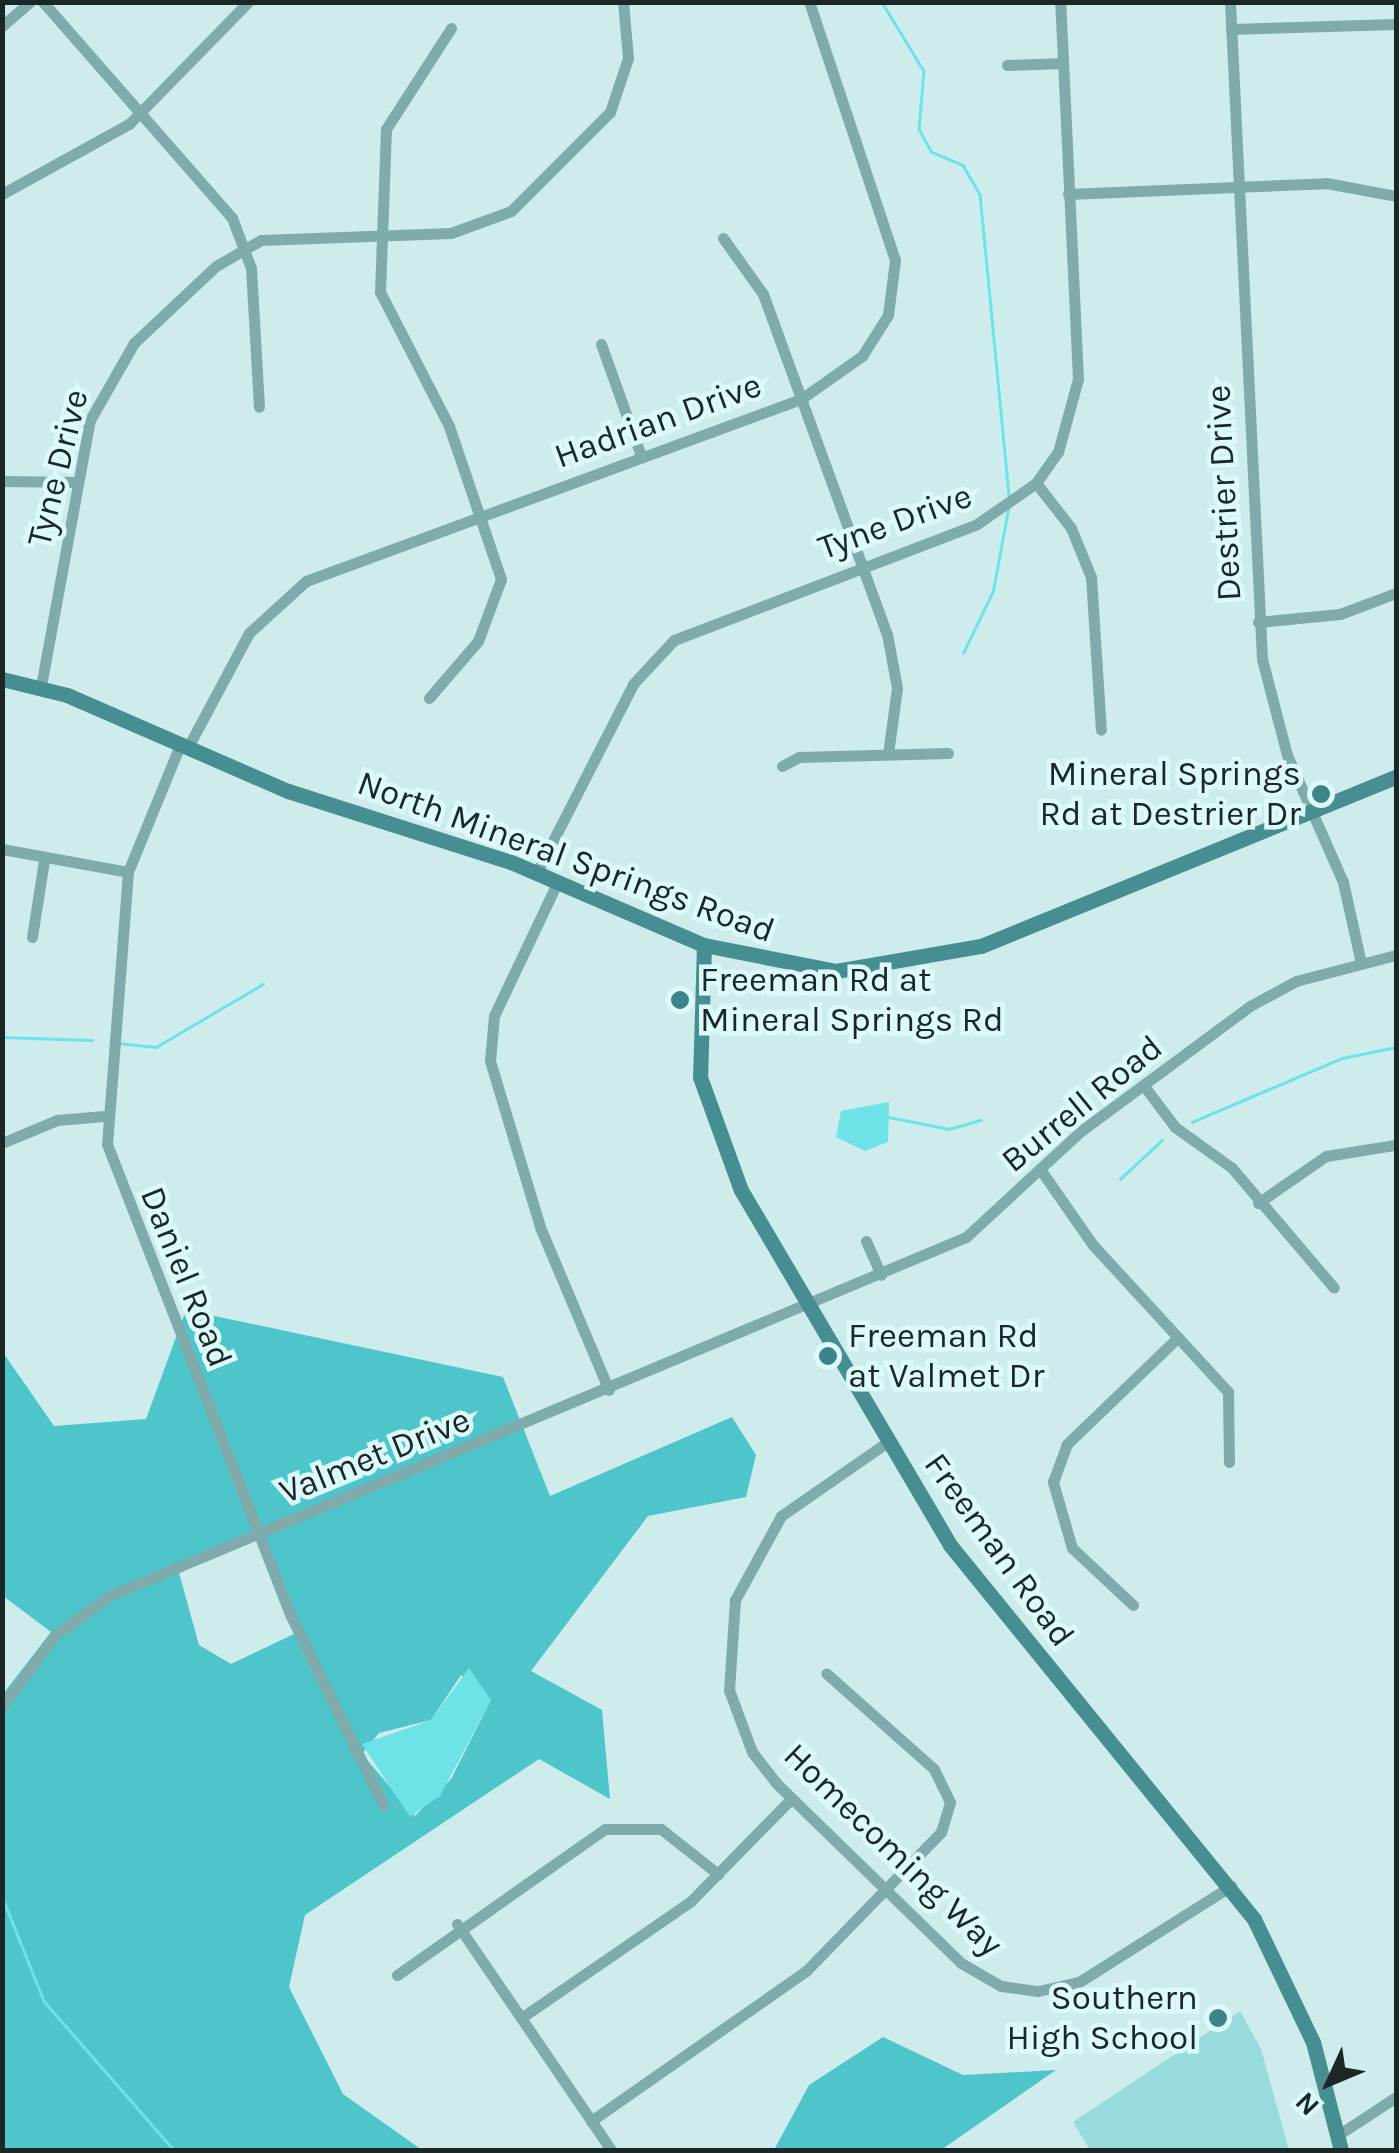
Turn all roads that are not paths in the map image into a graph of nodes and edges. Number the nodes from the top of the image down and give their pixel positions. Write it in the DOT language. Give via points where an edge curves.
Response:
graph roads {
  1 [pos="30,2"];
  2 [pos="43,2"];
  3 [pos="248,2"];
  4 [pos="623,2"];
  5 [pos="809,2"];
  6 [pos="1060,2"];
  7 [pos="1230,2"];
  8 [pos="1396,24"];
  9 [pos="2,26"];
  10 [pos="451,28"];
  11 [pos="1231,30"];
  12 [pos="1063,63"];
  13 [pos="1007,65"];
  14 [pos="142,112"];
  15 [pos="1238,186"];
  16 [pos="2,194"];
  17 [pos="1068,194"];
  18 [pos="1396,196"];
  19 [pos="377,233"];
  20 [pos="723,238"];
  21 [pos="245,248"];
  22 [pos="601,344"];
  23 [pos="802,399"];
  24 [pos="260,406"];
  25 [pos="641,456"];
  26 [pos="2,481"];
  27 [pos="77,482"];
  28 [pos="1036,483"];
  29 [pos="482,514"];
  30 [pos="862,565"];
  31 [pos="1396,593"];
  32 [pos="1258,622"];
  33 [pos="2,679"];
  34 [pos="42,686"];
  35 [pos="428,698"];
  36 [pos="1101,730"];
  37 [pos="184,747"];
  38 [pos="948,753"];
  39 [pos="888,754"];
  40 [pos="782,766"];
  41 [pos="1396,777"];
  42 [pos="1313,811"];
  43 [pos="2,849"];
  44 [pos="44,860"];
  45 [pos="128,872"];
  46 [pos="537,872"];
  47 [pos="558,881"];
  48 [pos="32,937"];
  49 [pos="704,945"];
  50 [pos="1396,956"];
  51 [pos="1360,964"];
  52 [pos="1144,1086"];
  53 [pos="104,1116"];
  54 [pos="2,1143"];
  55 [pos="1396,1145"];
  56 [pos="1040,1169"];
  57 [pos="1258,1203"];
  58 [pos="866,1241"];
  59 [pos="882,1275"];
  60 [pos="1334,1288"];
  61 [pos="807,1306"];
  62 [pos="1178,1337"];
  63 [pos="609,1390"];
  64 [pos="886,1443"];
  65 [pos="1228,1462"];
  66 [pos="260,1532"];
  67 [pos="1133,1605"];
  68 [pos="826,1673"];
  69 [pos="2,1708"];
  70 [pos="792,1799"];
  71 [pos="382,1805"];
  72 [pos="718,1874"];
  73 [pos="1231,1886"];
  74 [pos="886,1890"];
  75 [pos="458,1924"];
  76 [pos="397,1974"];
  77 [pos="522,2018"];
  78 [pos="1396,2097"];
  79 [pos="591,2121"];
  80 [pos="1339,2142"];
  81 [pos="612,2150"];
  1 -- 9 [label="street"];
  2 -- 14 [label="street"];
  3 -- 14 [label="street"];
  4 -- 19 [label="street, Tyne Drive" via="620,92 598,130 546,181 483,226"];
  5 -- 23 [label="street, Hadrian Drive" via="895,273 870,347"];
  6 -- 12 [label="street, Tyne Drive"];
  7 -- 11 [label="street, Destrier Drive"];
  8 -- 11 [label="street"];
  10 -- 19 [label="street" via="386,129"];
  11 -- 15 [label="street, Destrier Drive"];
  12 -- 13 [label="street"];
  12 -- 17 [label="street, Tyne Drive"];
  14 -- 16 [label="street" via="63,168"];
  14 -- 21 [label="street" via="227,210"];
  15 -- 17 [label="street"];
  15 -- 18 [label="street" via="1342,184"];
  15 -- 32 [label="street, Destrier Drive"];
  17 -- 28 [label="street, Tyne Drive" via="1077,399 1065,439"];
  19 -- 21 [label="street, Tyne Drive" via="290,233"];
  19 -- 29 [label="street" via="384,310 438,402"];
  20 -- 23 [label="street" via="758,281"];
  21 -- 24 [label="street"];
  21 -- 27 [label="street, Tyne Drive" via="124,354 90,420"];
  22 -- 25 [label="street"];
  23 -- 25 [label="street, Hadrian Drive"];
  23 -- 30 [label="street"];
  25 -- 29 [label="street, Hadrian Drive"];
  26 -- 27 [label="street"];
  27 -- 34 [label="street, Tyne Drive"];
  28 -- 30 [label="street, Tyne Drive" via="978,524"];
  28 -- 36 [label="street" via="1071,528 1091,577"];
  29 -- 35 [label="street" via="499,592 478,641"];
  29 -- 37 [label="street, Hadrian Drive" via="286,594 249,633"];
  30 -- 39 [label="street" via="896,671"];
  30 -- 46 [label="street, Tyne Drive" via="697,626 661,652 634,684"];
  31 -- 32 [label="street" via="1340,614"];
  32 -- 42 [label="street, Destrier Drive" via="1273,716"];
  33 -- 34 [label="street, North Mineral Springs Road"];
  34 -- 37 [label="street, North Mineral Springs Road"];
  37 -- 45 [label="street, Daniel Road"];
  37 -- 46 [label="street, North Mineral Springs Road"];
  38 -- 39 [label="street"];
  39 -- 40 [label="street"];
  41 -- 42 [label="street, North Mineral Springs Road"];
  42 -- 49 [label="street, North Mineral Springs Road" via="1006,937 914,964 809,968"];
  42 -- 51 [label="street, Destrier Drive" via="1343,882"];
  43 -- 44 [label="street"];
  44 -- 45 [label="street"];
  44 -- 48 [label="street"];
  45 -- 53 [label="street, Daniel Road"];
  46 -- 47 [label="street, North Mineral Springs Road"];
  47 -- 49 [label="street, North Mineral Springs Road"];
  47 -- 63 [label="street" via="494,1016 490,1060 534,1209"];
  49 -- 61 [label="street, Freeman Road" via="698,1039 706,1108"];
  50 -- 51 [label="street, Burrell Road"];
  51 -- 52 [label="street, Burrell Road" via="1279,988"];
  52 -- 56 [label="street, Burrell Road"];
  52 -- 57 [label="street"];
  53 -- 54 [label="street" via="57,1120"];
  53 -- 66 [label="street, Daniel Road" via="116,1178"];
  55 -- 57 [label="street" via="1326,1156"];
  56 -- 59 [label="street, Burrell Road" via="966,1237"];
  56 -- 62 [label="street" via="1092,1245"];
  57 -- 60 [label="street"];
  58 -- 59 [label="street"];
  59 -- 61 [label="street, Burrell Road"];
  61 -- 63 [label="street, Valmet Drive"];
  61 -- 64 [label="street, Freeman Road"];
  62 -- 65 [label="street" via="1232,1400"];
  62 -- 67 [label="street" via="1067,1444 1052,1482 1072,1548"];
  63 -- 66 [label="street, Valmet Drive"];
  64 -- 70 [label="street, Homecoming Way" via="781,1516 735,1600 733,1707 752,1752"];
  64 -- 73 [label="street, Freeman Road" via="986,1595"];
  66 -- 69 [label="street, Valmet Drive" via="81,1612"];
  66 -- 71 [label="street, Daniel Road" via="326,1698"];
  68 -- 74 [label="street" via="918,1752 950,1802 941,1832"];
  70 -- 72 [label="street"];
  70 -- 74 [label="street, Homecoming Way"];
  72 -- 75 [label="street" via="673,1836 633,1822 584,1838"];
  72 -- 77 [label="street"];
  73 -- 74 [label="street, Homecoming Way" via="1079,1982 1038,1991 984,1979"];
  73 -- 80 [label="street, Freeman Road" via="1303,2018"];
  74 -- 79 [label="street" via="783,1989"];
  75 -- 76 [label="street"];
  75 -- 77 [label="street"];
  77 -- 79 [label="street"];
  78 -- 80 [label="street"];
  79 -- 81 [label="street"];
}
